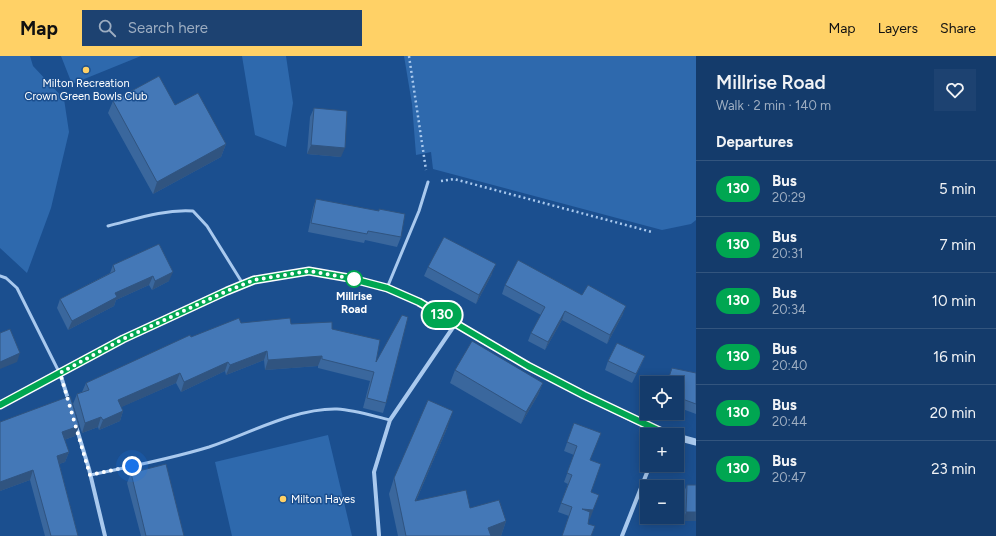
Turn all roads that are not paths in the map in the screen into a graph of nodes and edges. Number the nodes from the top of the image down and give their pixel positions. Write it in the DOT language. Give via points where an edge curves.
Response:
graph roads {
  1 [pos="428,182"];
  2 [pos="108,226"];
  3 [pos="0,276"];
  4 [pos="243,284"];
  5 [pos="387,288"];
  6 [pos="456,323"];
  7 [pos="60,373"];
  8 [pos="0,405"];
  9 [pos="71,410"];
  10 [pos="73,418"];
  11 [pos="390,420"];
  12 [pos="650,428"];
  13 [pos="684,439"];
  14 [pos="696,442"];
  15 [pos="647,472"];
  16 [pos="90,475"];
  17 [pos="379,535"];
  18 [pos="105,536"];
  19 [pos="622,536"];
  1 -- 5 [label="lane" via="420,211"];
  2 -- 4 [label="lane" via="155,214 178,210 193,211 207,226"];
  3 -- 7 [label="lane" via="17,288"];
  4 -- 5 [label="street" via="309,271"];
  4 -- 7 [label="street" via="123,339"];
  5 -- 6 [label="street"];
  6 -- 11 [label="street"];
  6 -- 12 [label="street" via="528,366"];
  7 -- 8 [label="street"];
  7 -- 9 [label="street"];
  10 -- 16 [label="street"];
  11 -- 16 [label="lane" via="335,409 298,414 208,447"];
  11 -- 17 [label="street" via="374,472"];
  13 -- 14 [label="street"];
  15 -- 19 [label="street"];
  16 -- 18 [label="street"];
}
